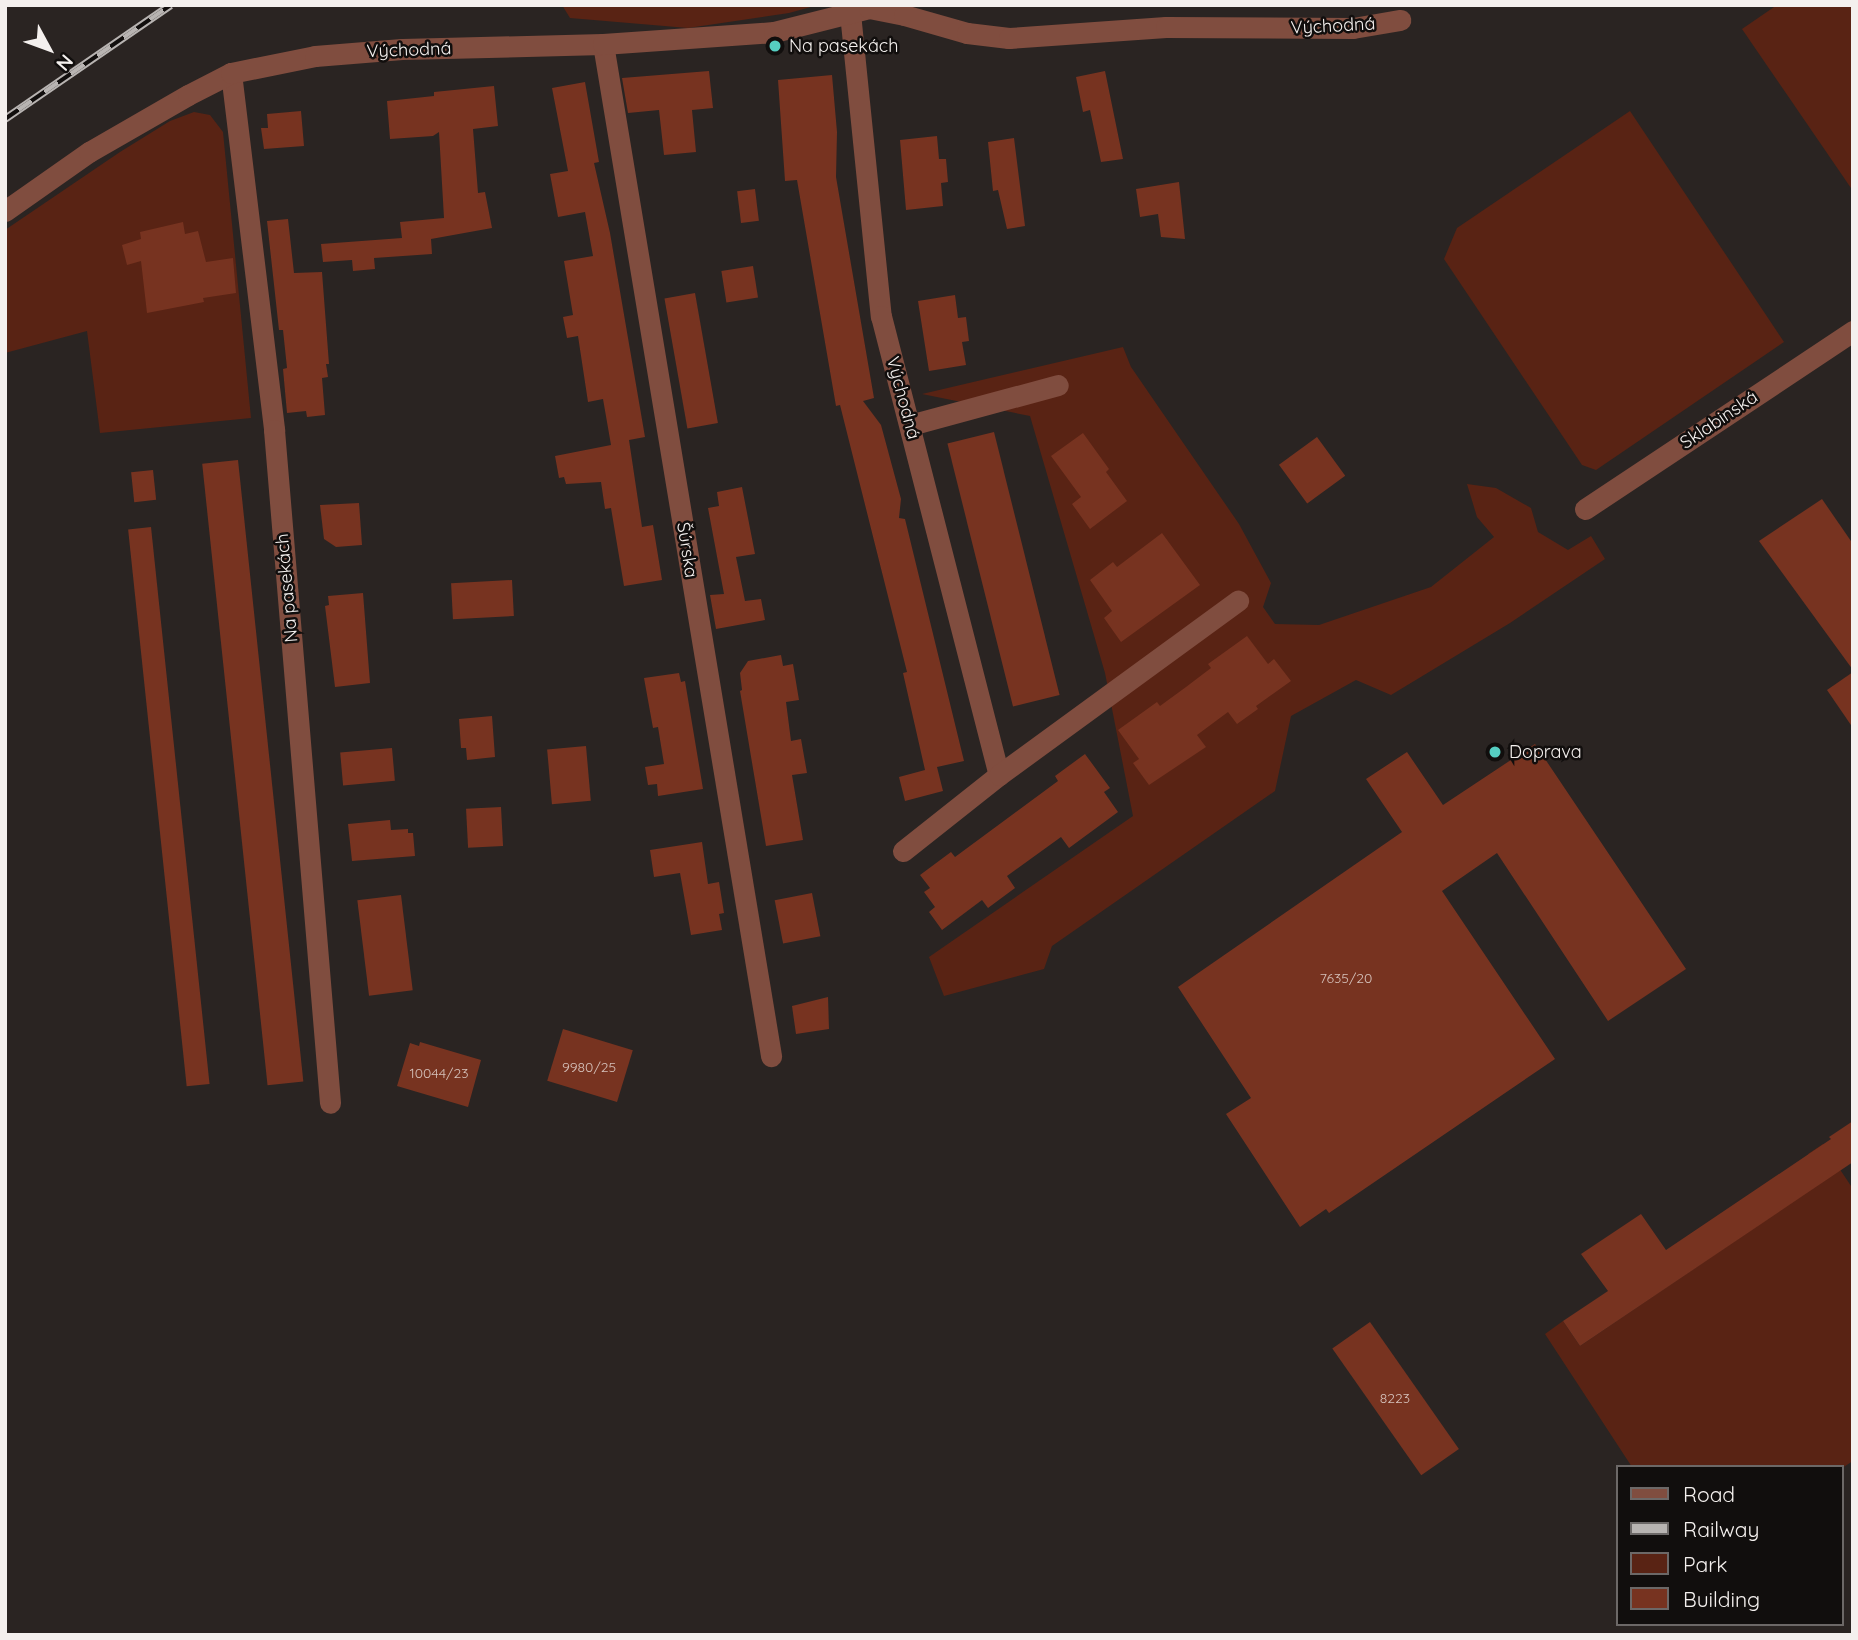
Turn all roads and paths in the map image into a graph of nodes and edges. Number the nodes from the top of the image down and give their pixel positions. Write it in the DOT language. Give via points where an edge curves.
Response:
graph roads {
  1 [pos="865,9"];
  2 [pos="1400,20"];
  3 [pos="603,44"];
  4 [pos="231,73"];
  5 [pos="5,211"];
  6 [pos="1853,331"];
  7 [pos="1058,385"];
  8 [pos="910,425"];
  9 [pos="1585,509"];
  10 [pos="1238,601"];
  11 [pos="999,775"];
  12 [pos="903,851"];
  13 [pos="771,1056"];
  14 [pos="330,1103"];
  1 -- 2 [label="street, Východná" via="1009,38 1166,27 1353,28"];
  1 -- 3 [label="street, Východná" via="774,32"];
  1 -- 8 [label="street, Východná" via="881,316"];
  3 -- 4 [label="street, Východná" via="371,51 315,56"];
  3 -- 13 [label="street, Šúrska"];
  4 -- 5 [label="street, Východná" via="89,152"];
  4 -- 14 [label="street, Na pasekách" via="274,430"];
  6 -- 9 [label="street, Sklabinská"];
  7 -- 8 [label="street"];
  8 -- 11 [label="street, Východná"];
  10 -- 11 [label="street"];
  11 -- 12 [label="street"];
}
